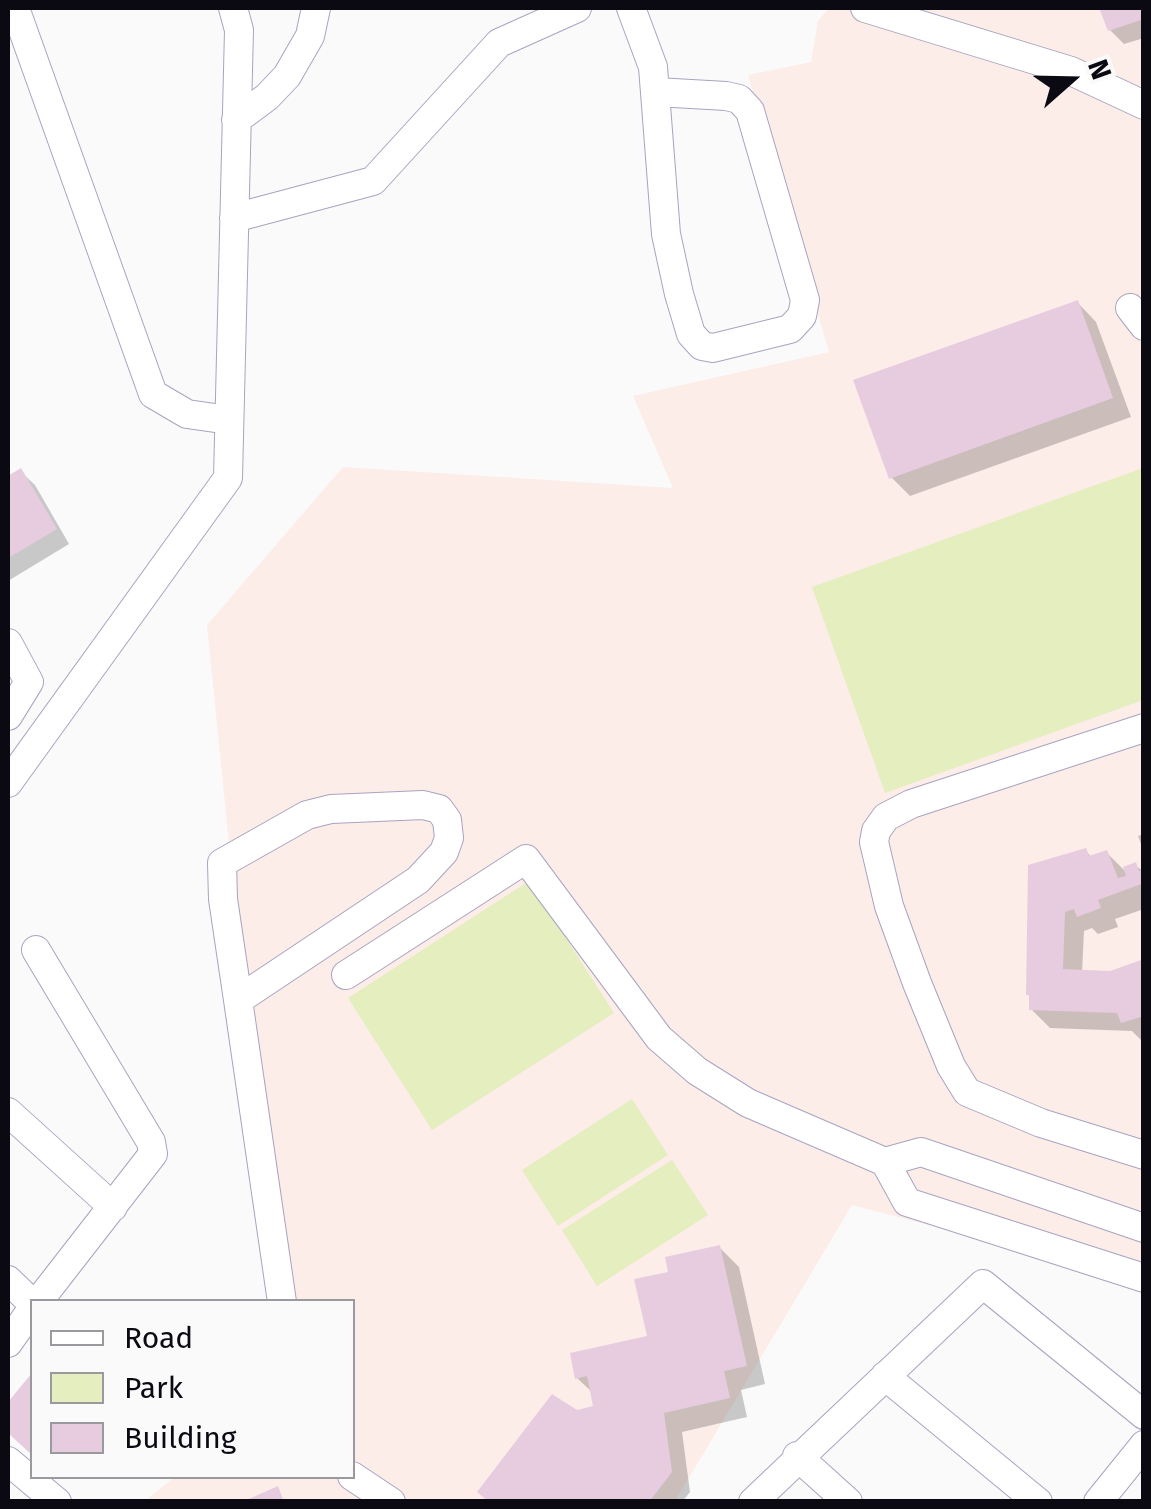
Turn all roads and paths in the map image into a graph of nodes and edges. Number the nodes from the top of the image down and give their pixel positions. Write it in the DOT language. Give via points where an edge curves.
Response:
graph roads {
  1 [pos="15,8"];
  2 [pos="233,8"];
  3 [pos="316,8"];
  4 [pos="577,8"];
  5 [pos="631,8"];
  6 [pos="865,8"];
  7 [pos="656,92"];
  8 [pos="1144,105"];
  9 [pos="236,120"];
  10 [pos="234,218"];
  11 [pos="229,420"];
  12 [pos="8,643"];
  13 [pos="8,716"];
  14 [pos="1144,728"];
  15 [pos="8,783"];
  16 [pos="36,950"];
  17 [pos="346,974"];
  18 [pos="238,1000"];
  19 [pos="8,1112"];
  20 [pos="1144,1155"];
  21 [pos="885,1162"];
  22 [pos="114,1207"];
  23 [pos="1144,1228"];
  24 [pos="1144,1278"];
  25 [pos="8,1280"];
  26 [pos="38,1299"];
  27 [pos="282,1299"];
  28 [pos="30,1300"];
  29 [pos="30,1310"];
  30 [pos="8,1343"];
  31 [pos="885,1376"];
  32 [pos="1144,1415"];
  33 [pos="1144,1445"];
  34 [pos="797,1456"];
  35 [pos="8,1462"];
  36 [pos="355,1478"];
  37 [pos="57,1502"];
  38 [pos="391,1502"];
  39 [pos="753,1502"];
  40 [pos="848,1502"];
  41 [pos="1038,1502"];
  42 [pos="1098,1502"];
  1 -- 11 [label="street" via="154,394 187,414"];
  2 -- 9 [label="street" via="239,30"];
  3 -- 9 [label="street" via="310,36 286,76"];
  4 -- 10 [label="street" via="500,44 373,182"];
  5 -- 7 [label="street"];
  6 -- 8 [label="street" via="1070,71"];
  7 -- 7 [label="street" via="726,96 750,111 804,300 802,316 790,329 713,348 692,334 666,234"];
  9 -- 10 [label="street"];
  10 -- 11 [label="street"];
  11 -- 15 [label="street" via="228,478"];
  12 -- 13 [label="street" via="29,682"];
  14 -- 20 [label="street" via="912,804 886,818 874,842 917,983 967,1092"];
  16 -- 22 [label="street" via="153,1148 150,1162"];
  17 -- 21 [label="street" via="526,858 659,1038 697,1071 748,1103"];
  18 -- 18 [label="street" via="222,863 330,808 440,809 449,838 418,880"];
  18 -- 27 [label="street"];
  19 -- 22 [label="street"];
  21 -- 23 [label="street" via="922,1152"];
  21 -- 24 [label="street" via="907,1202"];
  22 -- 26 [label="street"];
  25 -- 28 [label="street"];
  29 -- 30 [label="street"];
  31 -- 32 [label="street" via="983,1284"];
  31 -- 34 [label="street"];
  31 -- 41 [label="street"];
  33 -- 42 [label="street"];
  34 -- 39 [label="street"];
  34 -- 40 [label="street"];
  35 -- 37 [label="street"];
  36 -- 38 [label="street"];
}
